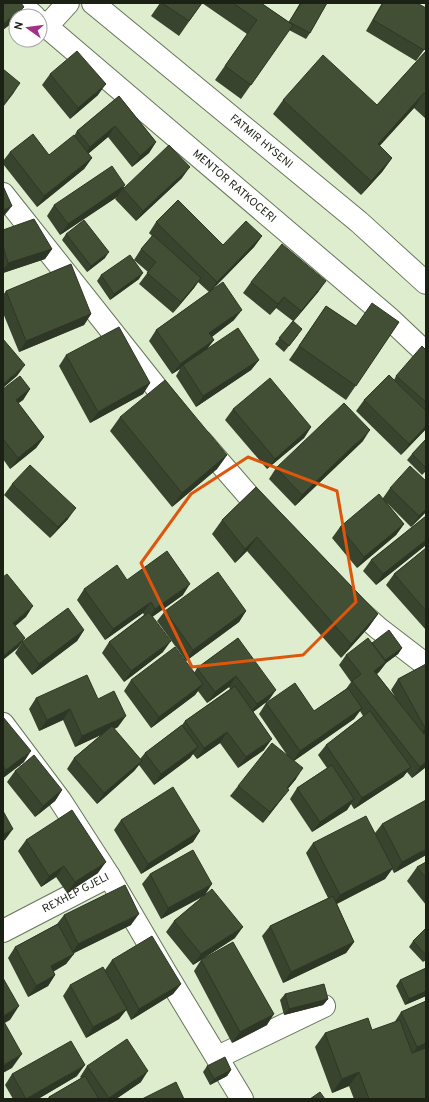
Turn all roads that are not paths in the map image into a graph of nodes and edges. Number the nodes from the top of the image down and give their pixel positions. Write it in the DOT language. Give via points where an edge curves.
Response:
graph roads {
  1 [pos="68,3"];
  2 [pos="93,3"];
  3 [pos="48,16"];
  4 [pos="48,28"];
  5 [pos="3,194"];
  6 [pos="426,283"];
  7 [pos="426,352"];
  8 [pos="284,534"];
  9 [pos="337,590"];
  10 [pos="426,666"];
  11 [pos="3,724"];
  12 [pos="109,876"];
  13 [pos="3,931"];
  14 [pos="324,1006"];
  15 [pos="218,1057"];
  16 [pos="242,1099"];
  1 -- 3 [label="street"];
  2 -- 6 [label="street, FATMIR HYSENI" via="359,222"];
  4 -- 7 [label="street, MENTOR RATKOCERI"];
  5 -- 8 [label="street" via="182,420"];
  9 -- 10 [label="street" via="378,628"];
  11 -- 12 [label="street" via="60,800"];
  12 -- 13 [label="street, REXHEP GJELI"];
  12 -- 15 [label="street, REXHEP GJELI"];
  14 -- 15 [label="street"];
  15 -- 16 [label="street, REXHEP GJELI"];
}
